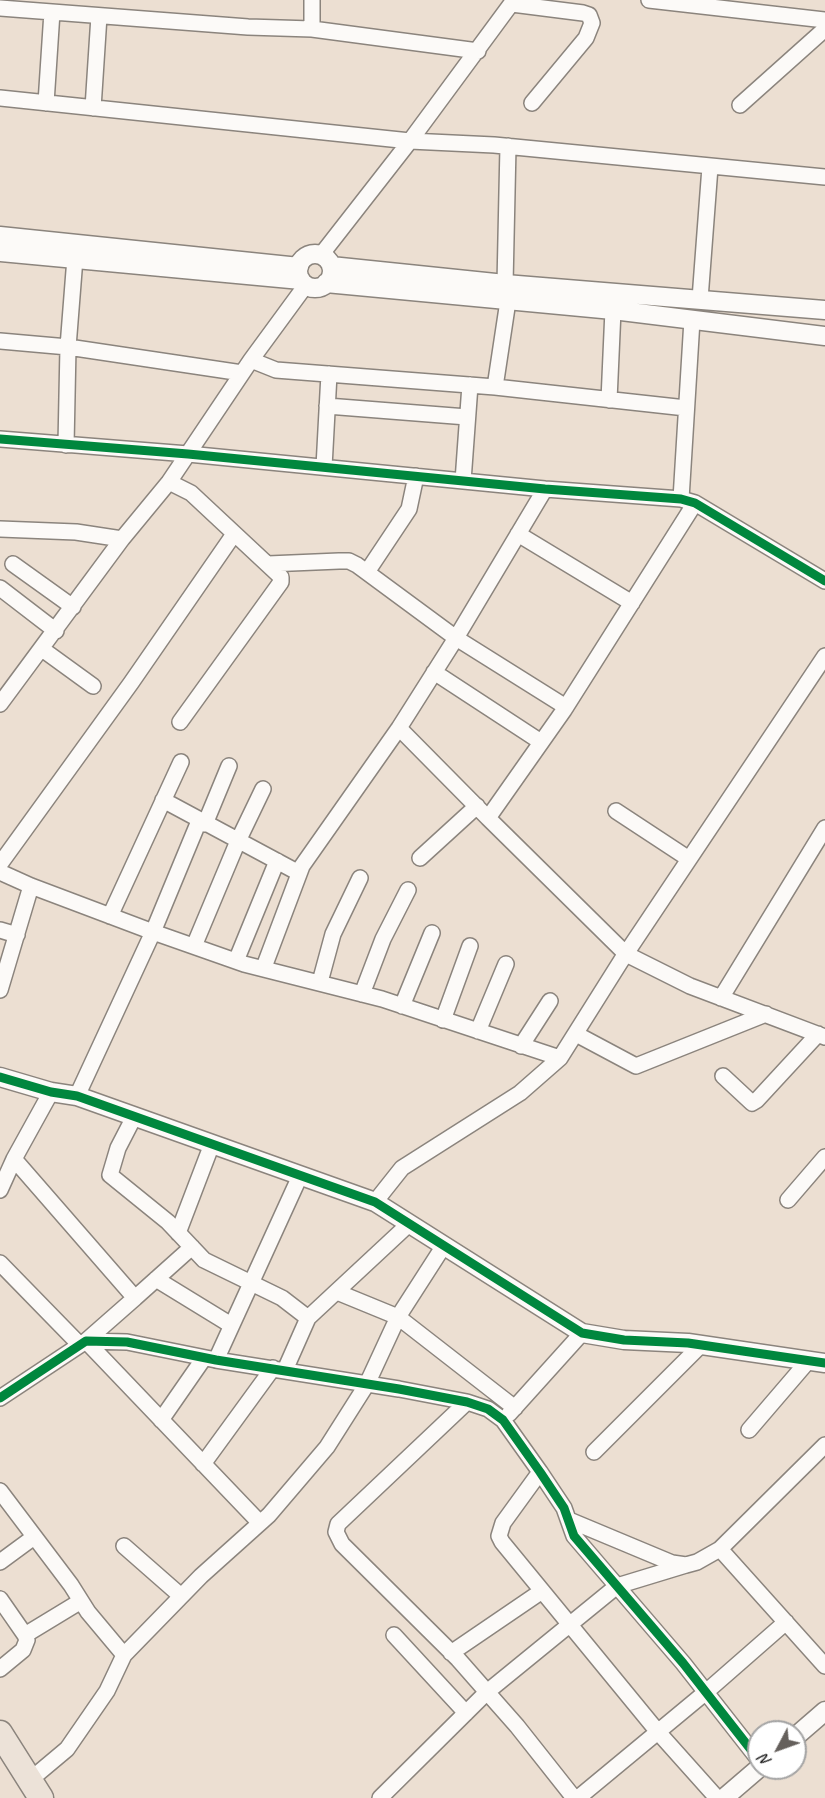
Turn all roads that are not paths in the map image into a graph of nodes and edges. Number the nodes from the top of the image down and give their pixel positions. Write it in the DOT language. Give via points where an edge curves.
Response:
graph roads {
  1 [pos="312,0"];
  2 [pos="650,0"];
  3 [pos="513,2"];
  4 [pos="0,8"];
  5 [pos="52,12"];
  6 [pos="99,16"];
  7 [pos="825,20"];
  8 [pos="312,29"];
  9 [pos="825,29"];
  10 [pos="478,51"];
  11 [pos="0,98"];
  12 [pos="46,103"];
  13 [pos="532,103"];
  14 [pos="740,105"];
  15 [pos="93,108"];
  16 [pos="410,141"];
  17 [pos="508,146"];
  18 [pos="710,167"];
  19 [pos="825,177"];
  20 [pos="0,236"];
  21 [pos="0,252"];
  22 [pos="75,258"];
  23 [pos="326,268"];
  24 [pos="302,277"];
  25 [pos="506,292"];
  26 [pos="700,299"];
  27 [pos="724,301"];
  28 [pos="825,309"];
  29 [pos="613,310"];
  30 [pos="692,320"];
  31 [pos="723,324"];
  32 [pos="825,336"];
  33 [pos="0,341"];
  34 [pos="68,347"];
  35 [pos="251,360"];
  36 [pos="242,373"];
  37 [pos="329,374"];
  38 [pos="470,385"];
  39 [pos="495,387"];
  40 [pos="609,400"];
  41 [pos="327,406"];
  42 [pos="686,408"];
  43 [pos="467,417"];
  44 [pos="0,440"];
  45 [pos="66,445"];
  46 [pos="188,454"];
  47 [pos="324,467"];
  48 [pos="417,476"];
  49 [pos="463,481"];
  50 [pos="169,482"];
  51 [pos="545,489"];
  52 [pos="688,501"];
  53 [pos="0,530"];
  54 [pos="234,534"];
  55 [pos="518,534"];
  56 [pos="122,539"];
  57 [pos="13,564"];
  58 [pos="268,564"];
  59 [pos="366,572"];
  60 [pos="825,581"];
  61 [pos="0,588"];
  62 [pos="632,603"];
  63 [pos="73,607"];
  64 [pos="56,631"];
  65 [pos="456,638"];
  66 [pos="42,649"];
  67 [pos="825,656"];
  68 [pos="434,672"];
  69 [pos="93,686"];
  70 [pos="0,704"];
  71 [pos="566,707"];
  72 [pos="180,722"];
  73 [pos="399,728"];
  74 [pos="541,742"];
  75 [pos="181,762"];
  76 [pos="229,766"];
  77 [pos="264,789"];
  78 [pos="163,800"];
  79 [pos="477,806"];
  80 [pos="616,811"];
  81 [pos="488,818"];
  82 [pos="202,822"];
  83 [pos="825,828"];
  84 [pos="238,841"];
  85 [pos="821,844"];
  86 [pos="420,858"];
  87 [pos="690,859"];
  88 [pos="277,861"];
  89 [pos="0,864"];
  90 [pos="0,872"];
  91 [pos="299,873"];
  92 [pos="360,879"];
  93 [pos="31,886"];
  94 [pos="408,890"];
  95 [pos="110,916"];
  96 [pos="0,930"];
  97 [pos="153,932"];
  98 [pos="432,933"];
  99 [pos="17,935"];
  100 [pos="194,946"];
  101 [pos="470,946"];
  102 [pos="626,954"];
  103 [pos="236,961"];
  104 [pos="506,964"];
  105 [pos="264,967"];
  106 [pos="320,982"];
  107 [pos="0,990"];
  108 [pos="362,994"];
  109 [pos="721,998"];
  110 [pos="550,1001"];
  111 [pos="402,1006"];
  112 [pos="766,1014"];
  113 [pos="443,1020"];
  114 [pos="478,1031"];
  115 [pos="576,1034"];
  116 [pos="822,1036"];
  117 [pos="521,1046"];
  118 [pos="560,1058"];
  119 [pos="723,1076"];
  120 [pos="0,1077"];
  121 [pos="51,1092"];
  122 [pos="76,1096"];
  123 [pos="135,1117"];
  124 [pos="212,1144"];
  125 [pos="825,1157"];
  126 [pos="14,1159"];
  127 [pos="300,1176"];
  128 [pos="0,1190"];
  129 [pos="788,1200"];
  130 [pos="375,1202"];
  131 [pos="409,1224"];
  132 [pos="178,1233"];
  133 [pos="443,1246"];
  134 [pos="192,1247"];
  135 [pos="0,1263"];
  136 [pos="156,1279"];
  137 [pos="252,1284"];
  138 [pos="337,1292"];
  139 [pos="135,1298"];
  140 [pos="398,1317"];
  141 [pos="309,1318"];
  142 [pos="231,1325"];
  143 [pos="582,1333"];
  144 [pos="83,1343"];
  145 [pos="701,1345"];
  146 [pos="210,1359"];
  147 [pos="817,1362"];
  148 [pos="279,1369"];
  149 [pos="367,1384"];
  150 [pos="0,1398"];
  151 [pos="467,1402"];
  152 [pos="515,1408"];
  153 [pos="161,1420"];
  154 [pos="503,1420"];
  155 [pos="749,1430"];
  156 [pos="825,1444"];
  157 [pos="594,1452"];
  158 [pos="203,1464"];
  159 [pos="540,1472"];
  160 [pos="0,1491"];
  161 [pos="568,1520"];
  162 [pos="260,1523"];
  163 [pos="34,1537"];
  164 [pos="124,1546"];
  165 [pos="720,1549"];
  166 [pos="0,1562"];
  167 [pos="686,1566"];
  168 [pos="617,1586"];
  169 [pos="542,1591"];
  170 [pos="182,1596"];
  171 [pos="0,1599"];
  172 [pos="81,1601"];
  173 [pos="786,1622"];
  174 [pos="570,1626"];
  175 [pos="26,1635"];
  176 [pos="394,1635"];
  177 [pos="451,1653"];
  178 [pos="124,1655"];
  179 [pos="825,1666"];
  180 [pos="0,1669"];
  181 [pos="487,1692"];
  182 [pos="706,1692"];
  183 [pos="825,1711"];
  184 [pos="466,1713"];
  185 [pos="807,1727"];
  186 [pos="658,1732"];
  187 [pos="0,1733"];
  188 [pos="747,1745"];
  189 [pos="747,1778"];
  190 [pos="36,1789"];
  191 [pos="386,1796"];
  192 [pos="576,1798"];
  193 [pos="717,1798"];
  194 [pos="724,1798"];
  1 -- 8 [label="street"];
  2 -- 7 [label="street"];
  3 -- 10 [label="street"];
  3 -- 13 [label="street" via="583,12 592,23 586,38"];
  4 -- 5 [label="street"];
  5 -- 6 [label="street"];
  5 -- 12 [label="street"];
  6 -- 8 [label="street"];
  6 -- 15 [label="street"];
  8 -- 10 [label="street"];
  9 -- 14 [label="street"];
  10 -- 16 [label="street"];
  11 -- 12 [label="street"];
  12 -- 15 [label="street"];
  15 -- 16 [label="street"];
  16 -- 17 [label="street"];
  16 -- 23 [label="street"];
  17 -- 18 [label="street"];
  17 -- 25 [label="street"];
  18 -- 19 [label="street"];
  18 -- 26 [label="street"];
  20 -- 24 [label="street"];
  21 -- 22 [label="street"];
  22 -- 24 [label="street"];
  22 -- 34 [label="street"];
  23 -- 24 [label="street" via="316,287"];
  23 -- 24 [label="street" via="310,255 301,261"];
  23 -- 25 [label="street"];
  24 -- 35 [label="street"];
  25 -- 26 [label="street"];
  25 -- 29 [label="street"];
  25 -- 39 [label="street"];
  26 -- 27 [label="street"];
  27 -- 28 [label="street"];
  27 -- 31 [label="street"];
  29 -- 30 [label="street"];
  29 -- 40 [label="street"];
  30 -- 31 [label="street"];
  30 -- 42 [label="street"];
  31 -- 32 [label="street"];
  33 -- 34 [label="street"];
  34 -- 36 [label="street"];
  34 -- 45 [label="street"];
  35 -- 36 [label="street"];
  35 -- 37 [label="street" via="276,370"];
  36 -- 46 [label="street"];
  37 -- 38 [label="street"];
  37 -- 41 [label="street"];
  38 -- 39 [label="street"];
  38 -- 43 [label="street"];
  39 -- 40 [label="street"];
  40 -- 42 [label="street"];
  41 -- 43 [label="street"];
  41 -- 47 [label="street"];
  42 -- 52 [label="street"];
  43 -- 49 [label="street"];
  44 -- 45 [label="street"];
  45 -- 46 [label="street"];
  46 -- 47 [label="street"];
  46 -- 50 [label="street"];
  47 -- 48 [label="street"];
  48 -- 49 [label="street"];
  48 -- 59 [label="street" via="409,509"];
  49 -- 51 [label="street"];
  50 -- 54 [label="street" via="191,493"];
  50 -- 56 [label="street"];
  51 -- 52 [label="street"];
  51 -- 55 [label="street"];
  52 -- 60 [label="street"];
  52 -- 62 [label="street"];
  53 -- 56 [label="street" via="76,532"];
  54 -- 58 [label="street"];
  54 -- 89 [label="street"];
  55 -- 62 [label="street"];
  55 -- 65 [label="street"];
  56 -- 63 [label="street"];
  57 -- 63 [label="street"];
  58 -- 59 [label="street" via="349,561"];
  58 -- 72 [label="street" via="281,582"];
  59 -- 65 [label="street"];
  61 -- 64 [label="street"];
  62 -- 71 [label="street"];
  63 -- 64 [label="street"];
  64 -- 66 [label="street"];
  65 -- 68 [label="street"];
  65 -- 71 [label="street"];
  66 -- 69 [label="street"];
  66 -- 70 [label="street"];
  67 -- 87 [label="street"];
  68 -- 73 [label="street"];
  68 -- 74 [label="street"];
  71 -- 74 [label="street"];
  73 -- 79 [label="street"];
  73 -- 91 [label="street"];
  74 -- 81 [label="street"];
  75 -- 78 [label="street"];
  76 -- 82 [label="street"];
  77 -- 84 [label="street"];
  78 -- 82 [label="street"];
  78 -- 95 [label="street"];
  79 -- 81 [label="street"];
  79 -- 86 [label="street"];
  80 -- 87 [label="street"];
  81 -- 102 [label="street"];
  82 -- 84 [label="street"];
  82 -- 97 [label="street"];
  83 -- 85 [label="street"];
  84 -- 88 [label="street"];
  84 -- 100 [label="street"];
  85 -- 109 [label="street"];
  87 -- 102 [label="street"];
  88 -- 91 [label="street"];
  88 -- 103 [label="street"];
  90 -- 93 [label="street"];
  91 -- 105 [label="street"];
  92 -- 106 [label="street" via="333,934"];
  93 -- 95 [label="street"];
  93 -- 99 [label="street"];
  94 -- 108 [label="street" via="383,939"];
  95 -- 97 [label="street"];
  96 -- 99 [label="street"];
  97 -- 100 [label="street"];
  97 -- 122 [label="street"];
  98 -- 111 [label="street"];
  99 -- 107 [label="street"];
  100 -- 103 [label="street"];
  101 -- 113 [label="street"];
  102 -- 109 [label="street"];
  102 -- 115 [label="street"];
  103 -- 105 [label="street"];
  104 -- 114 [label="street"];
  105 -- 106 [label="street"];
  106 -- 108 [label="street"];
  108 -- 111 [label="street"];
  109 -- 112 [label="street"];
  110 -- 117 [label="street"];
  111 -- 113 [label="street"];
  112 -- 115 [label="street" via="636,1066"];
  112 -- 116 [label="street"];
  113 -- 114 [label="street"];
  114 -- 117 [label="street"];
  115 -- 118 [label="street"];
  116 -- 119 [label="street" via="752,1103"];
  117 -- 118 [label="street"];
  118 -- 130 [label="street" via="520,1093 402,1168"];
  120 -- 121 [label="street"];
  121 -- 122 [label="street"];
  121 -- 126 [label="street"];
  122 -- 123 [label="street"];
  123 -- 124 [label="street"];
  123 -- 132 [label="street" via="110,1175"];
  124 -- 127 [label="street"];
  124 -- 132 [label="street"];
  125 -- 129 [label="street"];
  126 -- 128 [label="street"];
  126 -- 139 [label="street"];
  127 -- 130 [label="street"];
  127 -- 137 [label="street"];
  130 -- 131 [label="street"];
  131 -- 133 [label="street"];
  131 -- 138 [label="street"];
  132 -- 134 [label="street"];
  133 -- 140 [label="street"];
  133 -- 143 [label="street"];
  134 -- 136 [label="street"];
  134 -- 137 [label="street" via="204,1260"];
  135 -- 144 [label="street"];
  136 -- 139 [label="street"];
  136 -- 142 [label="street"];
  137 -- 141 [label="street" via="282,1298"];
  137 -- 142 [label="street"];
  138 -- 140 [label="street"];
  138 -- 141 [label="street"];
  139 -- 144 [label="street"];
  140 -- 149 [label="street"];
  140 -- 152 [label="street"];
  141 -- 148 [label="street"];
  142 -- 146 [label="street"];
  143 -- 145 [label="street"];
  143 -- 152 [label="street"];
  144 -- 146 [label="street" via="127,1342"];
  144 -- 150 [label="street"];
  144 -- 153 [label="street"];
  145 -- 147 [label="street"];
  145 -- 157 [label="street"];
  146 -- 148 [label="street"];
  146 -- 153 [label="street"];
  147 -- 155 [label="street"];
  148 -- 149 [label="street"];
  148 -- 158 [label="street"];
  149 -- 151 [label="street"];
  149 -- 162 [label="street" via="327,1447"];
  151 -- 154 [label="street" via="488,1409"];
  151 -- 177 [label="street" via="338,1524 336,1533 342,1544"];
  152 -- 154 [label="street"];
  153 -- 158 [label="street"];
  154 -- 159 [label="street"];
  156 -- 165 [label="street"];
  158 -- 162 [label="street"];
  159 -- 161 [label="street"];
  159 -- 169 [label="street" via="502,1523 499,1536"];
  160 -- 163 [label="street"];
  161 -- 167 [label="street"];
  161 -- 168 [label="street" via="574,1536"];
  162 -- 170 [label="street"];
  163 -- 166 [label="street"];
  163 -- 172 [label="street"];
  164 -- 170 [label="street"];
  165 -- 167 [label="street"];
  165 -- 173 [label="street"];
  167 -- 168 [label="street"];
  168 -- 174 [label="street"];
  168 -- 182 [label="street"];
  169 -- 174 [label="street"];
  169 -- 177 [label="street"];
  170 -- 178 [label="street"];
  171 -- 175 [label="street"];
  172 -- 175 [label="street"];
  172 -- 178 [label="street"];
  173 -- 179 [label="street"];
  173 -- 182 [label="street"];
  174 -- 181 [label="street"];
  174 -- 186 [label="street"];
  175 -- 180 [label="street" via="23,1650"];
  176 -- 184 [label="street"];
  177 -- 181 [label="street"];
  178 -- 190 [label="street" via="107,1691"];
  181 -- 184 [label="street"];
  181 -- 192 [label="street"];
  182 -- 186 [label="street"];
  182 -- 188 [label="street"];
  183 -- 185 [label="street"];
  184 -- 191 [label="street"];
  186 -- 192 [label="street"];
  186 -- 193 [label="street"];
  187 -- 190 [label="main road"];
  189 -- 194 [label="street"];
}
